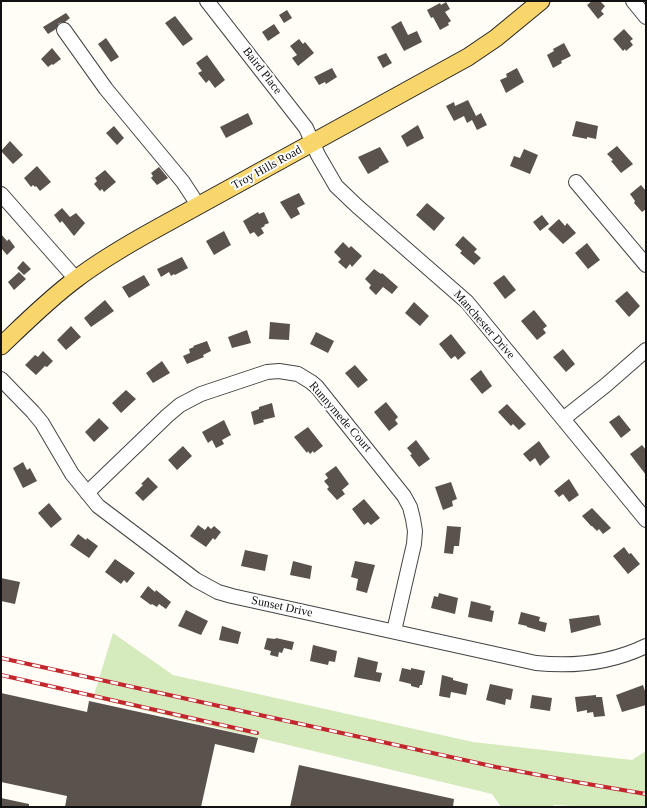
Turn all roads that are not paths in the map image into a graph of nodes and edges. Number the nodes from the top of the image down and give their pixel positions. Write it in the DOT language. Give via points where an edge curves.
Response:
graph roads {
  1 [pos="207,1"];
  2 [pos="541,1"];
  3 [pos="633,1"];
  4 [pos="646,17"];
  5 [pos="64,30"];
  6 [pos="313,143"];
  7 [pos="576,182"];
  8 [pos="1,194"];
  9 [pos="198,205"];
  10 [pos="646,265"];
  11 [pos="76,279"];
  12 [pos="1,346"];
  13 [pos="646,350"];
  14 [pos="1,379"];
  15 [pos="563,419"];
  16 [pos="87,493"];
  17 [pos="646,520"];
  18 [pos="394,631"];
  19 [pos="646,646"];
  1 -- 6 [label="street, Baird Place" via="306,128"];
  2 -- 6 [label="main road, Troy Hills Road" via="468,57"];
  3 -- 4 [label="street"];
  5 -- 9 [label="street" via="106,89 183,182"];
  6 -- 9 [label="main road, Troy Hills Road"];
  6 -- 15 [label="street, Manchester Drive" via="336,186 467,302"];
  7 -- 10 [label="street"];
  8 -- 11 [label="street"];
  9 -- 11 [label="main road, Troy Hills Road"];
  11 -- 12 [label="main road, Troy Hills Road" via="38,310"];
  13 -- 15 [label="street"];
  14 -- 16 [label="street, Sunset Drive" via="42,423 72,474"];
  15 -- 17 [label="street, Manchester Drive"];
  16 -- 18 [label="street, Sunset Drive" via="98,506 196,580 218,592"];
  16 -- 18 [label="street, Runnymede Court" via="180,405 200,394 261,373 279,371 298,374 317,387 398,486 410,507 414,519 414,544"];
  18 -- 19 [label="street, Sunset Drive" via="555,664 598,662"];
}
